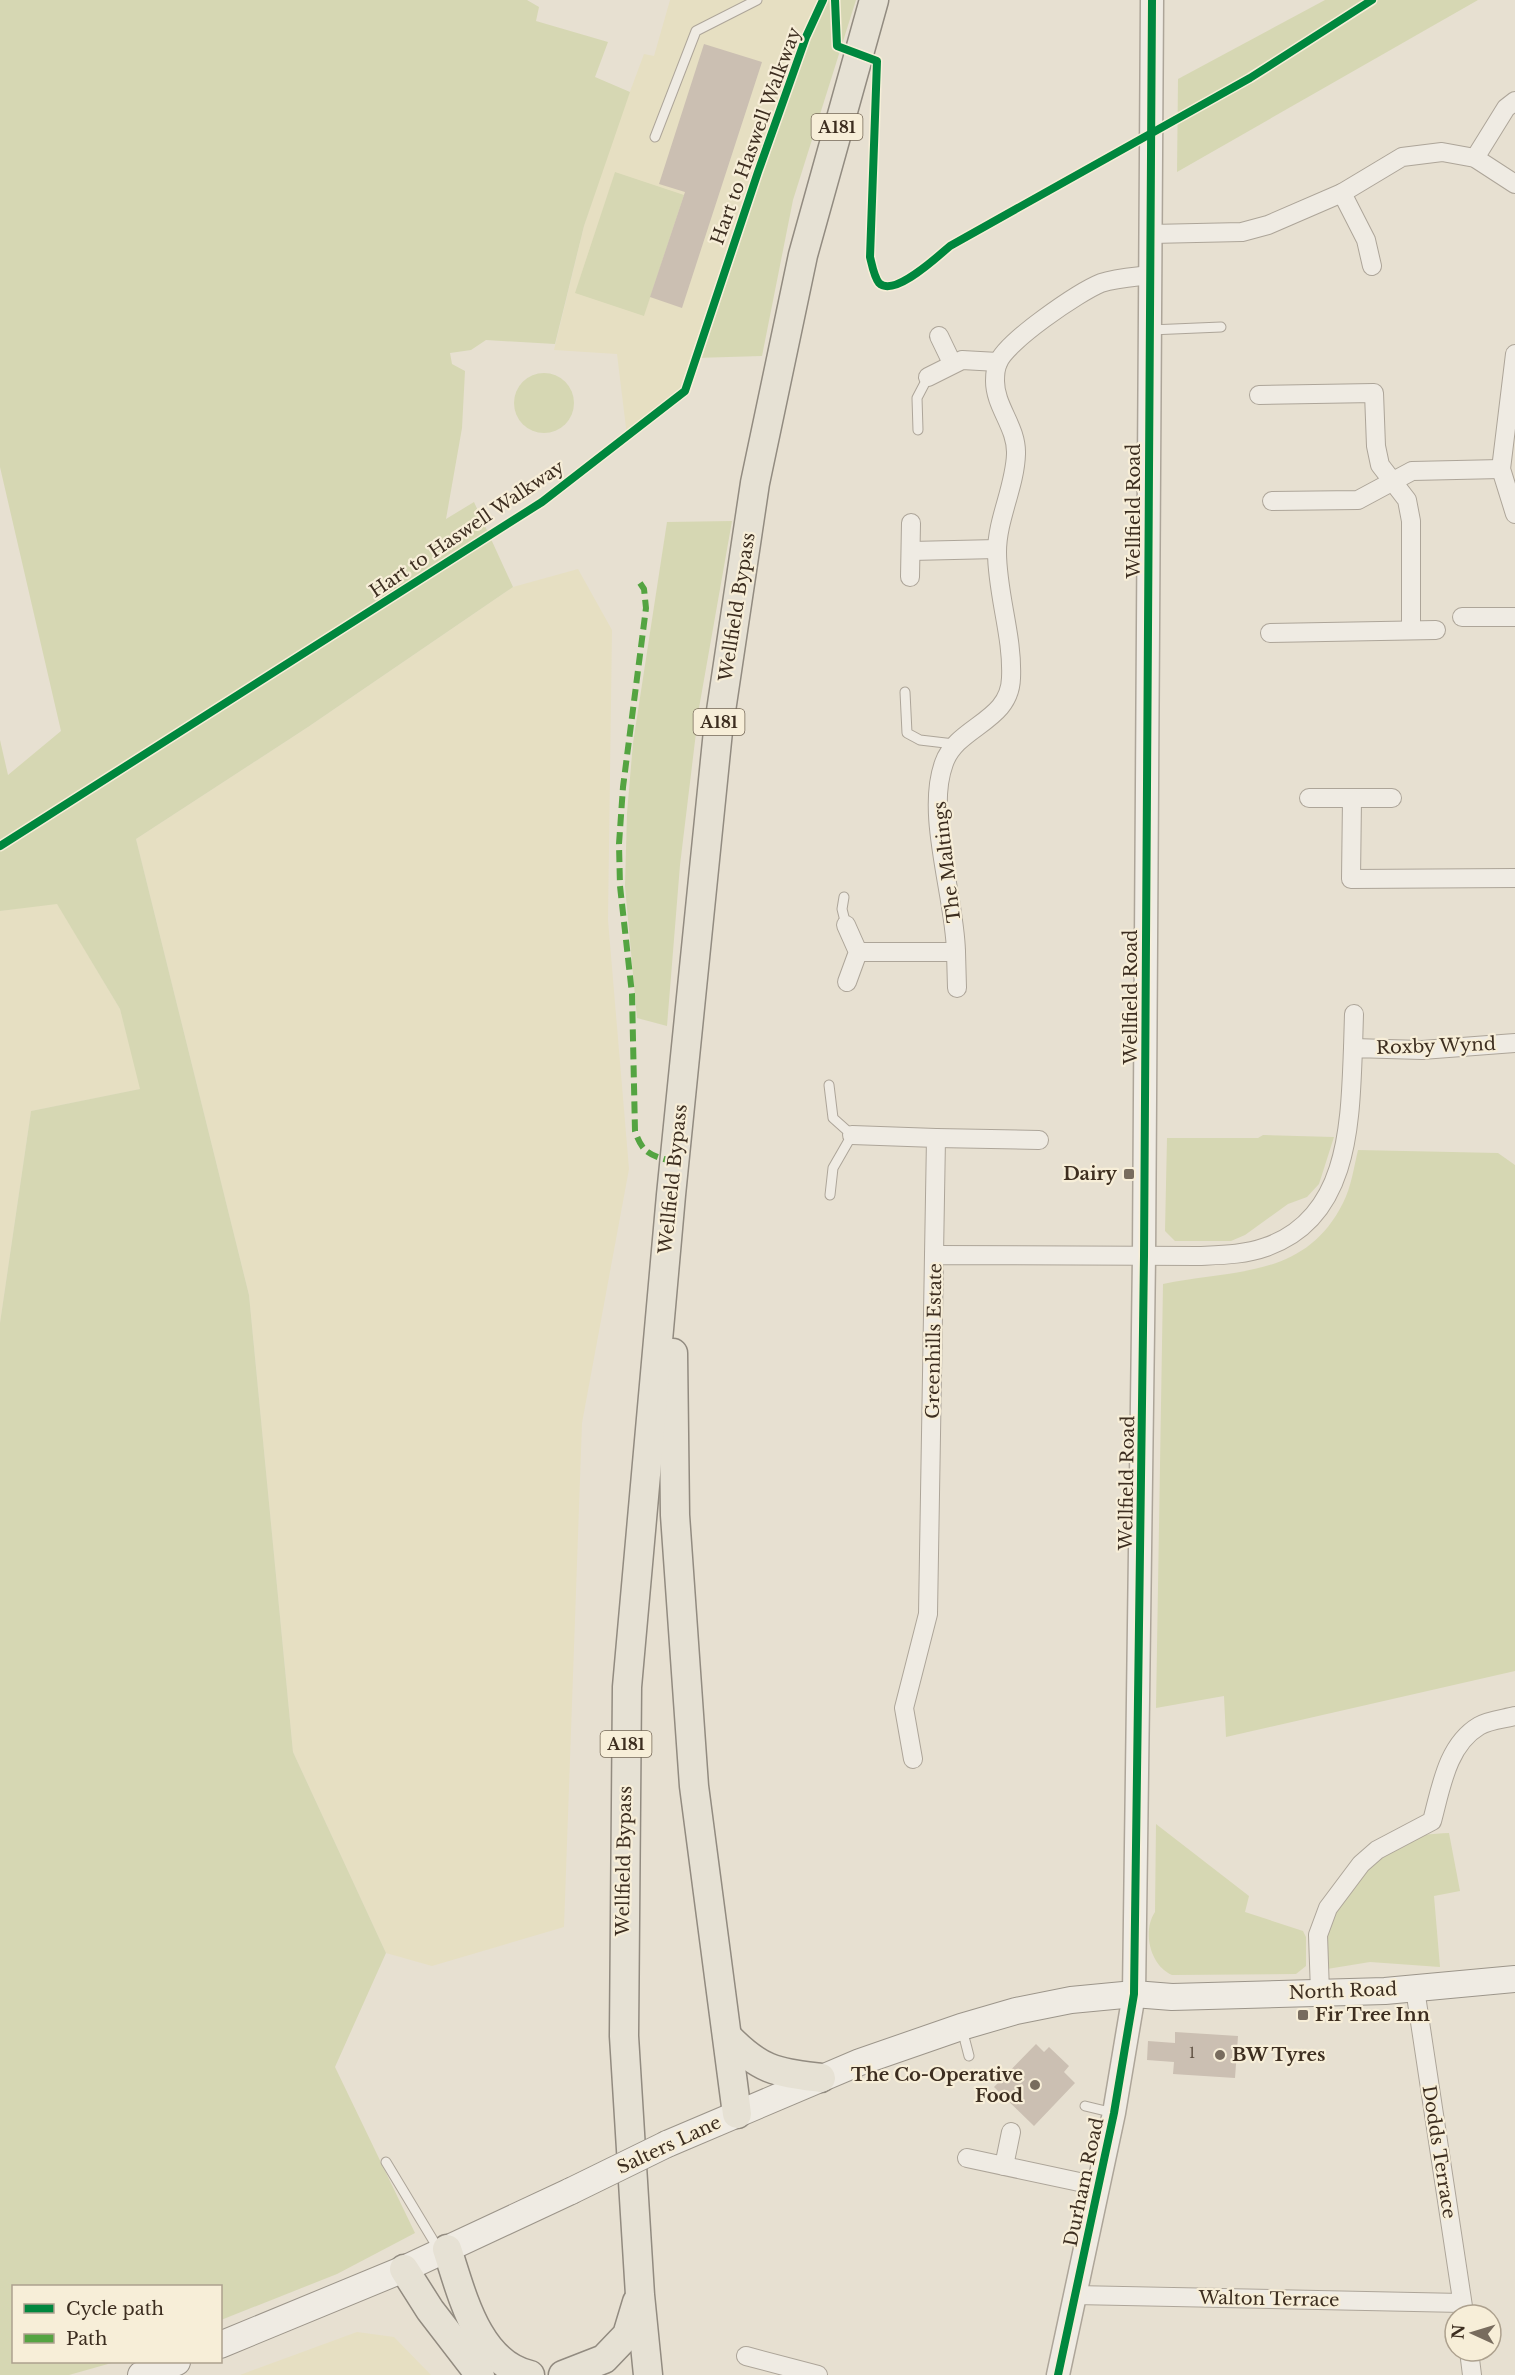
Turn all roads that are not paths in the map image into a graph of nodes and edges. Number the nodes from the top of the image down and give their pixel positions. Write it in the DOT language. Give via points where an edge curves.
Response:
graph roads {
  1 [pos="757,0"];
  2 [pos="874,0"];
  3 [pos="1152,0"];
  4 [pos="1515,101"];
  5 [pos="655,137"];
  6 [pos="1475,158"];
  7 [pos="1515,184"];
  8 [pos="1342,193"];
  9 [pos="1151,234"];
  10 [pos="1372,266"];
  11 [pos="1150,275"];
  12 [pos="1221,327"];
  13 [pos="1150,330"];
  14 [pos="939,336"];
  15 [pos="1515,354"];
  16 [pos="998,362"];
  17 [pos="952,363"];
  18 [pos="927,377"];
  19 [pos="1259,395"];
  20 [pos="918,430"];
  21 [pos="1500,469"];
  22 [pos="1394,481"];
  23 [pos="1272,501"];
  24 [pos="1515,512"];
  25 [pos="911,523"];
  26 [pos="997,549"];
  27 [pos="911,551"];
  28 [pos="910,577"];
  29 [pos="1462,617"];
  30 [pos="1515,617"];
  31 [pos="1410,630"];
  32 [pos="1436,630"];
  33 [pos="1270,633"];
  34 [pos="904,692"];
  35 [pos="954,744"];
  36 [pos="1309,798"];
  37 [pos="1392,798"];
  38 [pos="1352,799"];
  39 [pos="1515,878"];
  40 [pos="844,897"];
  41 [pos="846,925"];
  42 [pos="858,952"];
  43 [pos="956,952"];
  44 [pos="847,982"];
  45 [pos="957,988"];
  46 [pos="1354,1014"];
  47 [pos="1515,1042"];
  48 [pos="1353,1048"];
  49 [pos="829,1085"];
  50 [pos="852,1135"];
  51 [pos="936,1138"];
  52 [pos="1039,1140"];
  53 [pos="671,1195"];
  54 [pos="830,1195"];
  55 [pos="934,1255"];
  56 [pos="1144,1256"];
  57 [pos="1515,1716"];
  58 [pos="914,1759"];
  59 [pos="1515,1979"];
  60 [pos="1415,1989"];
  61 [pos="1320,1992"];
  62 [pos="1134,1994"];
  63 [pos="962,2026"];
  64 [pos="728,2037"];
  65 [pos="969,2056"];
  66 [pos="821,2078"];
  67 [pos="1085,2106"];
  68 [pos="1114,2113"];
  69 [pos="737,2114"];
  70 [pos="1011,2132"];
  71 [pos="968,2158"];
  72 [pos="386,2162"];
  73 [pos="1004,2166"];
  74 [pos="1098,2186"];
  75 [pos="443,2251"];
  76 [pos="404,2269"];
  77 [pos="640,2295"];
  78 [pos="1075,2295"];
  79 [pos="1462,2303"];
  80 [pos="1443,2308"];
  81 [pos="222,2344"];
  82 [pos="746,2356"];
  83 [pos="172,2363"];
  84 [pos="141,2375"];
  85 [pos="480,2375"];
  86 [pos="530,2375"];
  87 [pos="563,2375"];
  88 [pos="648,2375"];
  89 [pos="818,2375"];
  90 [pos="1058,2375"];
  1 -- 5 [label="lane" via="696,32"];
  2 -- 53 [label="main road, Wellfield Bypass / A181" via="803,255 755,483 718,731"];
  3 -- 9 [label="street, Wellfield Road"];
  4 -- 6 [label="street" via="1506,108"];
  6 -- 7 [label="street"];
  6 -- 8 [label="street" via="1442,152 1402,158"];
  8 -- 9 [label="street" via="1242,232"];
  8 -- 10 [label="street" via="1366,240"];
  9 -- 11 [label="street, Wellfield Road"];
  11 -- 13 [label="street, Wellfield Road"];
  11 -- 16 [label="street" via="1100,284 1082,293 1019,337"];
  12 -- 13 [label="lane"];
  13 -- 56 [label="street, Wellfield Road"];
  14 -- 17 [label="street"];
  15 -- 21 [label="street"];
  16 -- 17 [label="street" via="976,359"];
  16 -- 26 [label="street, The Maltings" via="998,398 1012,430 1016,456"];
  17 -- 18 [label="street"];
  18 -- 20 [label="lane" via="917,398"];
  19 -- 22 [label="street" via="1374,393 1380,465"];
  21 -- 22 [label="street" via="1412,471"];
  21 -- 24 [label="street"];
  22 -- 23 [label="street" via="1358,500"];
  22 -- 31 [label="street" via="1407,500 1411,521"];
  25 -- 27 [label="street"];
  26 -- 27 [label="street"];
  26 -- 35 [label="street, The Maltings" via="1012,680 999,709"];
  27 -- 28 [label="street"];
  29 -- 30 [label="street"];
  31 -- 32 [label="street"];
  31 -- 33 [label="street"];
  34 -- 35 [label="lane" via="907,733 920,740"];
  35 -- 43 [label="street, The Maltings" via="943,764 939,815"];
  36 -- 38 [label="street"];
  37 -- 38 [label="street"];
  38 -- 39 [label="street" via="1351,879"];
  40 -- 41 [label="lane"];
  41 -- 42 [label="street"];
  42 -- 43 [label="street"];
  42 -- 44 [label="street"];
  43 -- 45 [label="street, The Maltings"];
  46 -- 48 [label="street"];
  47 -- 48 [label="street, Roxby Wynd" via="1422,1050"];
  48 -- 56 [label="street, Roxby Wynd" via="1350,1116 1343,1161 1332,1187 1305,1225 1266,1247 1232,1254"];
  49 -- 50 [label="lane" via="833,1118"];
  50 -- 51 [label="street"];
  50 -- 54 [label="lane" via="833,1168"];
  51 -- 52 [label="street"];
  51 -- 55 [label="street"];
  53 -- 64 [label="main road" via="675,1527 694,1786"];
  53 -- 77 [label="main road, Wellfield Bypass / A181" via="627,1687 624,2036"];
  55 -- 56 [label="street, Greenhills Estate"];
  55 -- 58 [label="street, Greenhills Estate" via="928,1614 904,1708"];
  56 -- 62 [label="street, Wellfield Road"];
  57 -- 61 [label="street" via="1480,1725 1464,1738 1452,1756 1432,1821 1377,1850 1361,1864 1328,1908 1318,1935"];
  59 -- 60 [label="main road, North Road"];
  60 -- 61 [label="main road, North Road"];
  60 -- 79 [label="street, Dodds Terrace"];
  61 -- 62 [label="main road, North Road" via="1172,1997"];
  62 -- 63 [label="main road, Salters Lane" via="1071,2000"];
  62 -- 68 [label="street, Durham Road"];
  63 -- 65 [label="lane"];
  63 -- 66 [label="main road, Salters Lane"];
  64 -- 66 [label="main road" via="747,2057 774,2072"];
  64 -- 69 [label="main road"];
  66 -- 69 [label="main road, Salters Lane"];
  67 -- 68 [label="lane"];
  68 -- 74 [label="street, Durham Road"];
  69 -- 75 [label="main road, Salters Lane, bridge"];
  70 -- 73 [label="street"];
  71 -- 73 [label="street"];
  72 -- 75 [label="lane"];
  73 -- 74 [label="street"];
  74 -- 78 [label="street, Durham Road"];
  75 -- 76 [label="main road, Salters Lane"];
  75 -- 86 [label="main road" via="483,2339 499,2361"];
  76 -- 81 [label="main road, Salters Lane"];
  76 -- 85 [label="main road"];
  77 -- 87 [label="main road" via="627,2335 604,2359"];
  77 -- 88 [label="main road, Wellfield Bypass / A181"];
  78 -- 80 [label="street, Walton Terrace"];
  78 -- 90 [label="street, Durham Road"];
  82 -- 89 [label="street"];
  83 -- 84 [label="main road"];
}
